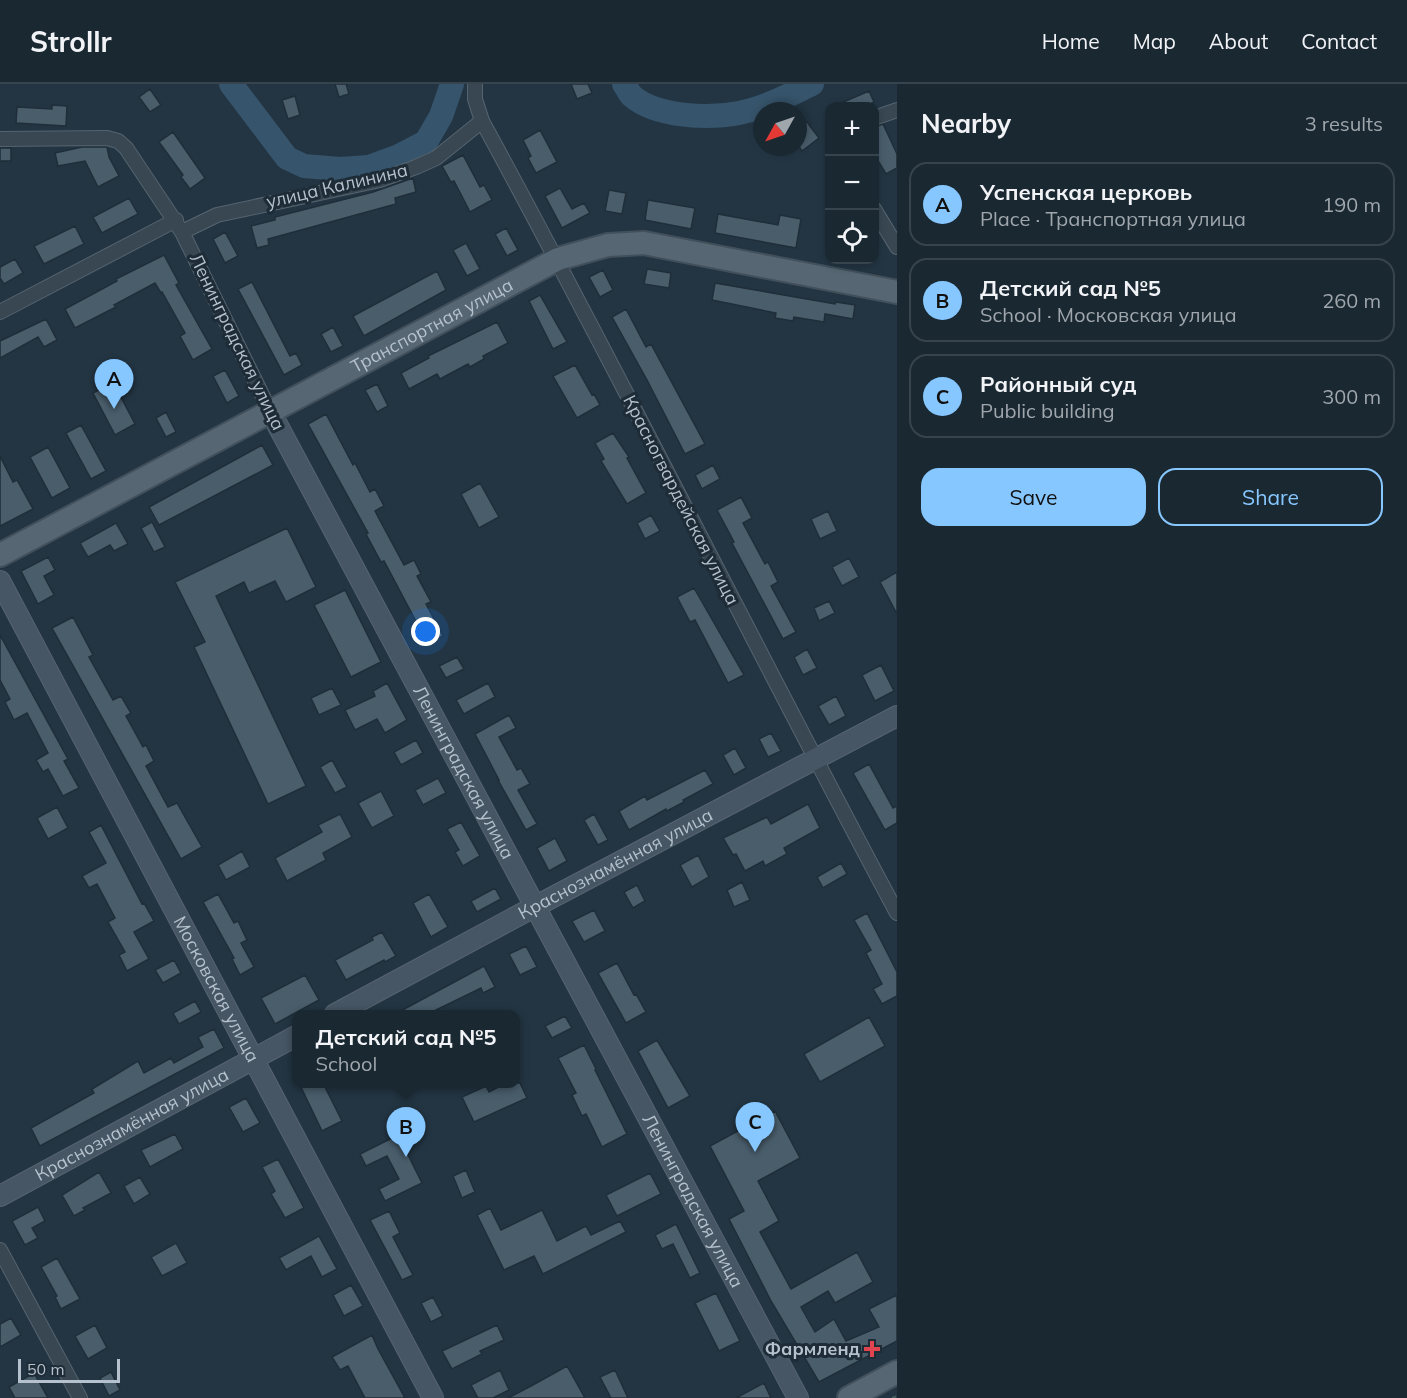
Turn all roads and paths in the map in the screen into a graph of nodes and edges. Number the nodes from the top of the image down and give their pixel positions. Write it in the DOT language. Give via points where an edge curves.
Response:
graph roads {
  1 [pos="475,84"];
  2 [pos="897,110"];
  3 [pos="879,116"];
  4 [pos="482,121"];
  5 [pos="0,139"];
  6 [pos="875,210"];
  7 [pos="179,226"];
  8 [pos="897,247"];
  9 [pos="558,259"];
  10 [pos="897,292"];
  11 [pos="0,312"];
  12 [pos="270,411"];
  13 [pos="0,555"];
  14 [pos="0,581"];
  15 [pos="897,716"];
  16 [pos="814,758"];
  17 [pos="536,906"];
  18 [pos="897,913"];
  19 [pos="342,1010"];
  20 [pos="292,1038"];
  21 [pos="254,1059"];
  22 [pos="0,1196"];
  23 [pos="0,1250"];
  24 [pos="897,1372"];
  25 [pos="897,1396"];
  26 [pos="80,1398"];
  27 [pos="433,1398"];
  28 [pos="798,1398"];
  29 [pos="849,1398"];
  30 [pos="892,1398"];
  1 -- 4 [label="street, Красногвардейская улица" via="474,99"];
  2 -- 3 [label="street"];
  4 -- 7 [label="street, улица Калинина" via="436,158 380,180"];
  4 -- 9 [label="street, Красногвардейская улица"];
  5 -- 7 [label="street, Ленинградская улица" via="118,141"];
  6 -- 8 [label="street"];
  7 -- 11 [label="street, улица Калинина"];
  7 -- 12 [label="street, Ленинградская улица"];
  9 -- 10 [label="main road, Транспортная улица" via="608,245 644,243"];
  9 -- 12 [label="main road, Транспортная улица"];
  9 -- 16 [label="street, Красногвардейская улица"];
  12 -- 13 [label="main road, Транспортная улица"];
  12 -- 17 [label="street, Ленинградская улица"];
  14 -- 21 [label="street, Московская улица"];
  15 -- 16 [label="street, Краснознамённая улица"];
  16 -- 17 [label="street, Краснознамённая улица"];
  16 -- 18 [label="street, Красногвардейская улица"];
  17 -- 19 [label="street, Краснознамённая улица"];
  17 -- 28 [label="street, Ленинградская улица"];
  20 -- 21 [label="street, Краснознамённая улица"];
  21 -- 22 [label="street, Краснознамённая улица"];
  21 -- 27 [label="street, Московская улица"];
  23 -- 26 [label="street"];
  24 -- 29 [label="main road"];
  25 -- 30 [label="path"];
}
